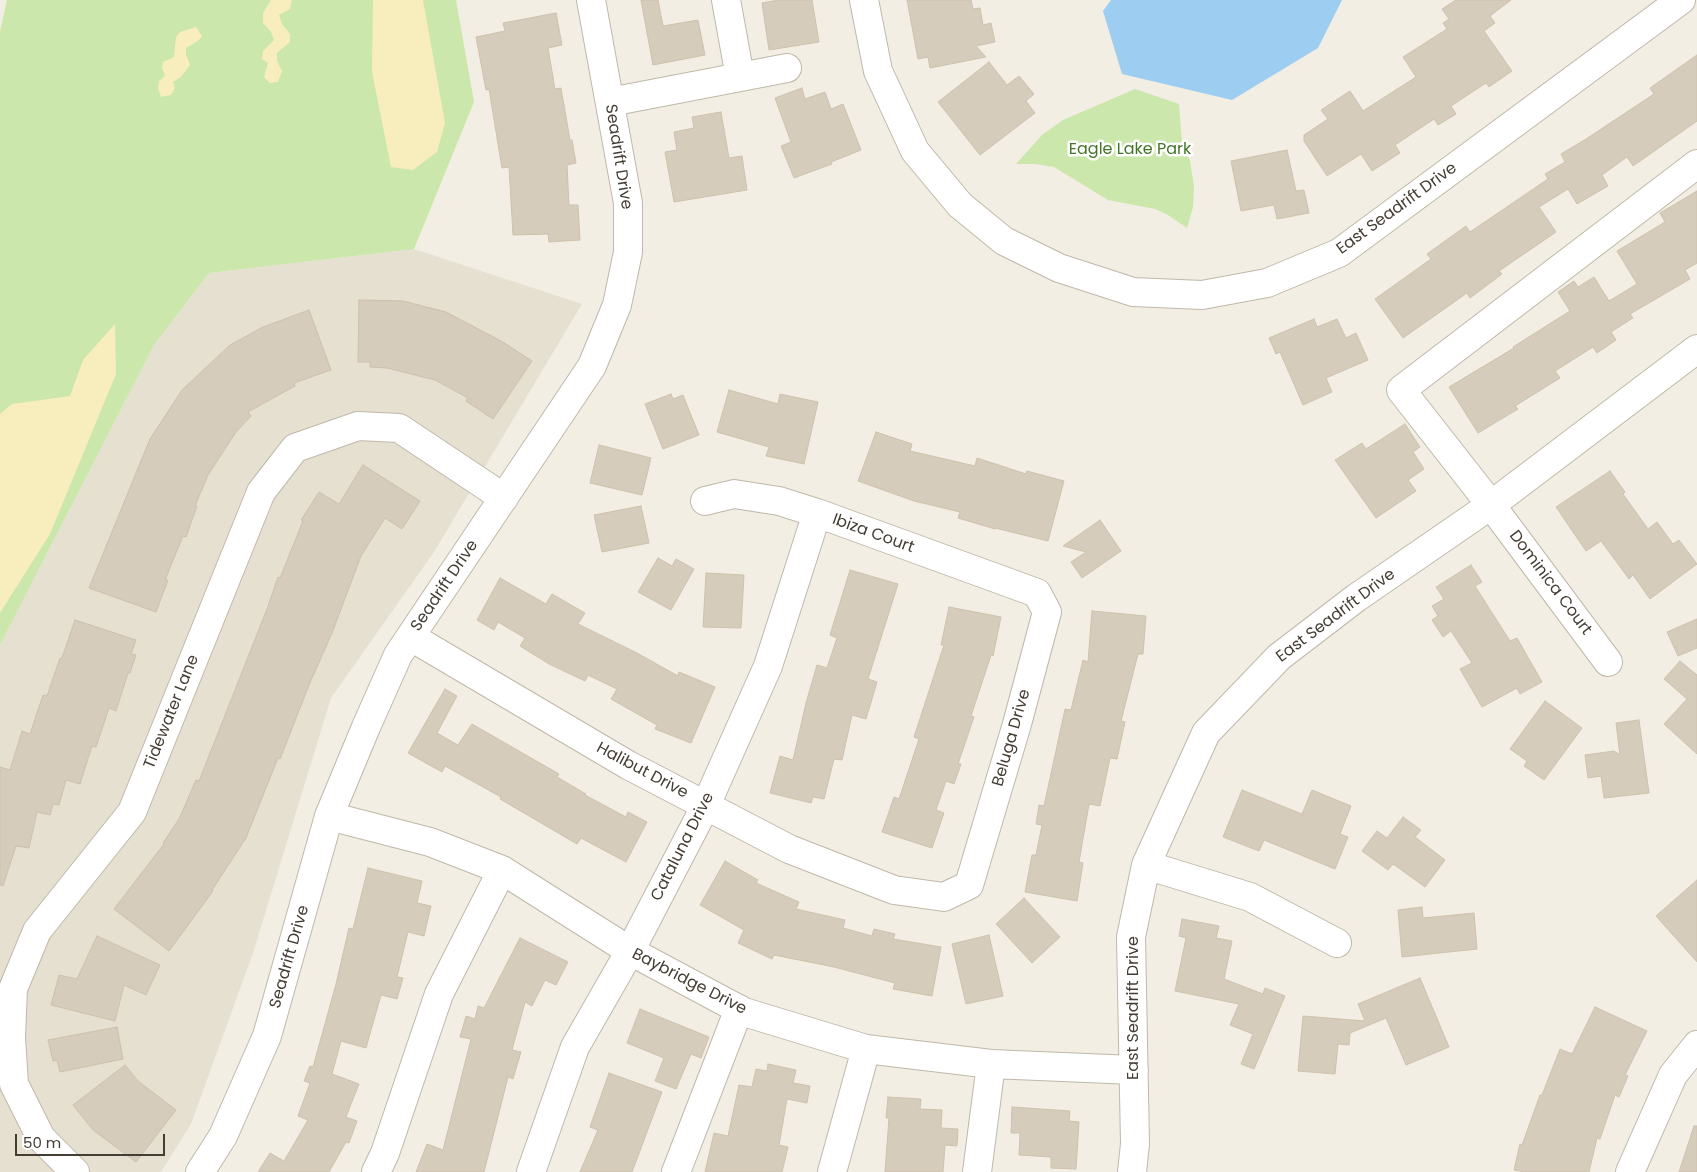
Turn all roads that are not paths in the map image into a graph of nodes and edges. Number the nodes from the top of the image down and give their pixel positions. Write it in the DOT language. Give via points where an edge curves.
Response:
graph roads {
  1 [pos="591,0"];
  2 [pos="726,0"];
  3 [pos="864,0"];
  4 [pos="1681,0"];
  5 [pos="787,68"];
  6 [pos="740,77"];
  7 [pos="610,102"];
  8 [pos="1697,164"];
  9 [pos="1697,349"];
  10 [pos="504,498"];
  11 [pos="705,501"];
  12 [pos="1491,505"];
  13 [pos="817,513"];
  14 [pos="1037,593"];
  15 [pos="411,637"];
  16 [pos="1608,662"];
  17 [pos="706,805"];
  18 [pos="329,816"];
  19 [pos="1146,865"];
  20 [pos="502,870"];
  21 [pos="969,885"];
  22 [pos="1338,943"];
  23 [pos="630,951"];
  24 [pos="739,1009"];
  25 [pos="1697,1045"];
  26 [pos="866,1049"];
  27 [pos="991,1064"];
  28 [pos="1134,1070"];
  29 [pos="75,1172"];
  30 [pos="200,1172"];
  31 [pos="376,1172"];
  32 [pos="531,1172"];
  33 [pos="676,1172"];
  34 [pos="832,1172"];
  35 [pos="977,1172"];
  36 [pos="1132,1172"];
  37 [pos="1630,1172"];
  1 -- 7 [label="street, Seadrift Drive"];
  2 -- 6 [label="street"];
  3 -- 4 [label="street, East Seadrift Drive" via="878,71 915,151 960,205 1004,241 1059,268 1133,292 1202,295 1267,283 1339,252"];
  5 -- 6 [label="street"];
  6 -- 7 [label="street"];
  7 -- 10 [label="street, Seadrift Drive" via="628,203 628,252 617,306 592,366"];
  8 -- 12 [label="street, Dominica Court" via="1401,390"];
  9 -- 12 [label="street, East Seadrift Drive"];
  10 -- 15 [label="street, Seadrift Drive"];
  10 -- 29 [label="street, Tidewater Lane" via="399,428 358,426 295,448 261,492 132,812 37,931 13,989 11,1038 14,1084 41,1138"];
  11 -- 13 [label="street, Ibiza Court" via="734,494 779,501"];
  12 -- 16 [label="street, Dominica Court"];
  12 -- 19 [label="street, East Seadrift Drive" via="1356,598 1272,664 1206,733"];
  13 -- 14 [label="street, Ibiza Court"];
  13 -- 17 [label="street, Cataluna Drive" via="768,666"];
  14 -- 21 [label="street, Beluga Drive" via="1047,612"];
  15 -- 17 [label="street, Halibut Drive" via="628,765"];
  15 -- 18 [label="street, Seadrift Drive" via="398,655"];
  17 -- 21 [label="street, Halibut Drive" via="789,849 894,890 944,897"];
  17 -- 23 [label="street, Cataluna Drive"];
  18 -- 20 [label="street, Baybridge Drive" via="430,842"];
  18 -- 30 [label="street, Seadrift Drive" via="267,1036 223,1136"];
  19 -- 22 [label="street" via="1250,897"];
  19 -- 28 [label="street, East Seadrift Drive" via="1131,937"];
  20 -- 23 [label="street, Baybridge Drive"];
  20 -- 31 [label="street" via="439,994"];
  23 -- 24 [label="street, Baybridge Drive"];
  23 -- 32 [label="street, Cataluna Drive" via="575,1047"];
  24 -- 26 [label="street, Baybridge Drive"];
  24 -- 33 [label="street"];
  25 -- 37 [label="street" via="1673,1075"];
  26 -- 27 [label="street, Baybridge Drive"];
  26 -- 34 [label="street"];
  27 -- 28 [label="street, Baybridge Drive"];
  27 -- 35 [label="street"];
  28 -- 36 [label="street, East Seadrift Drive"];
}
